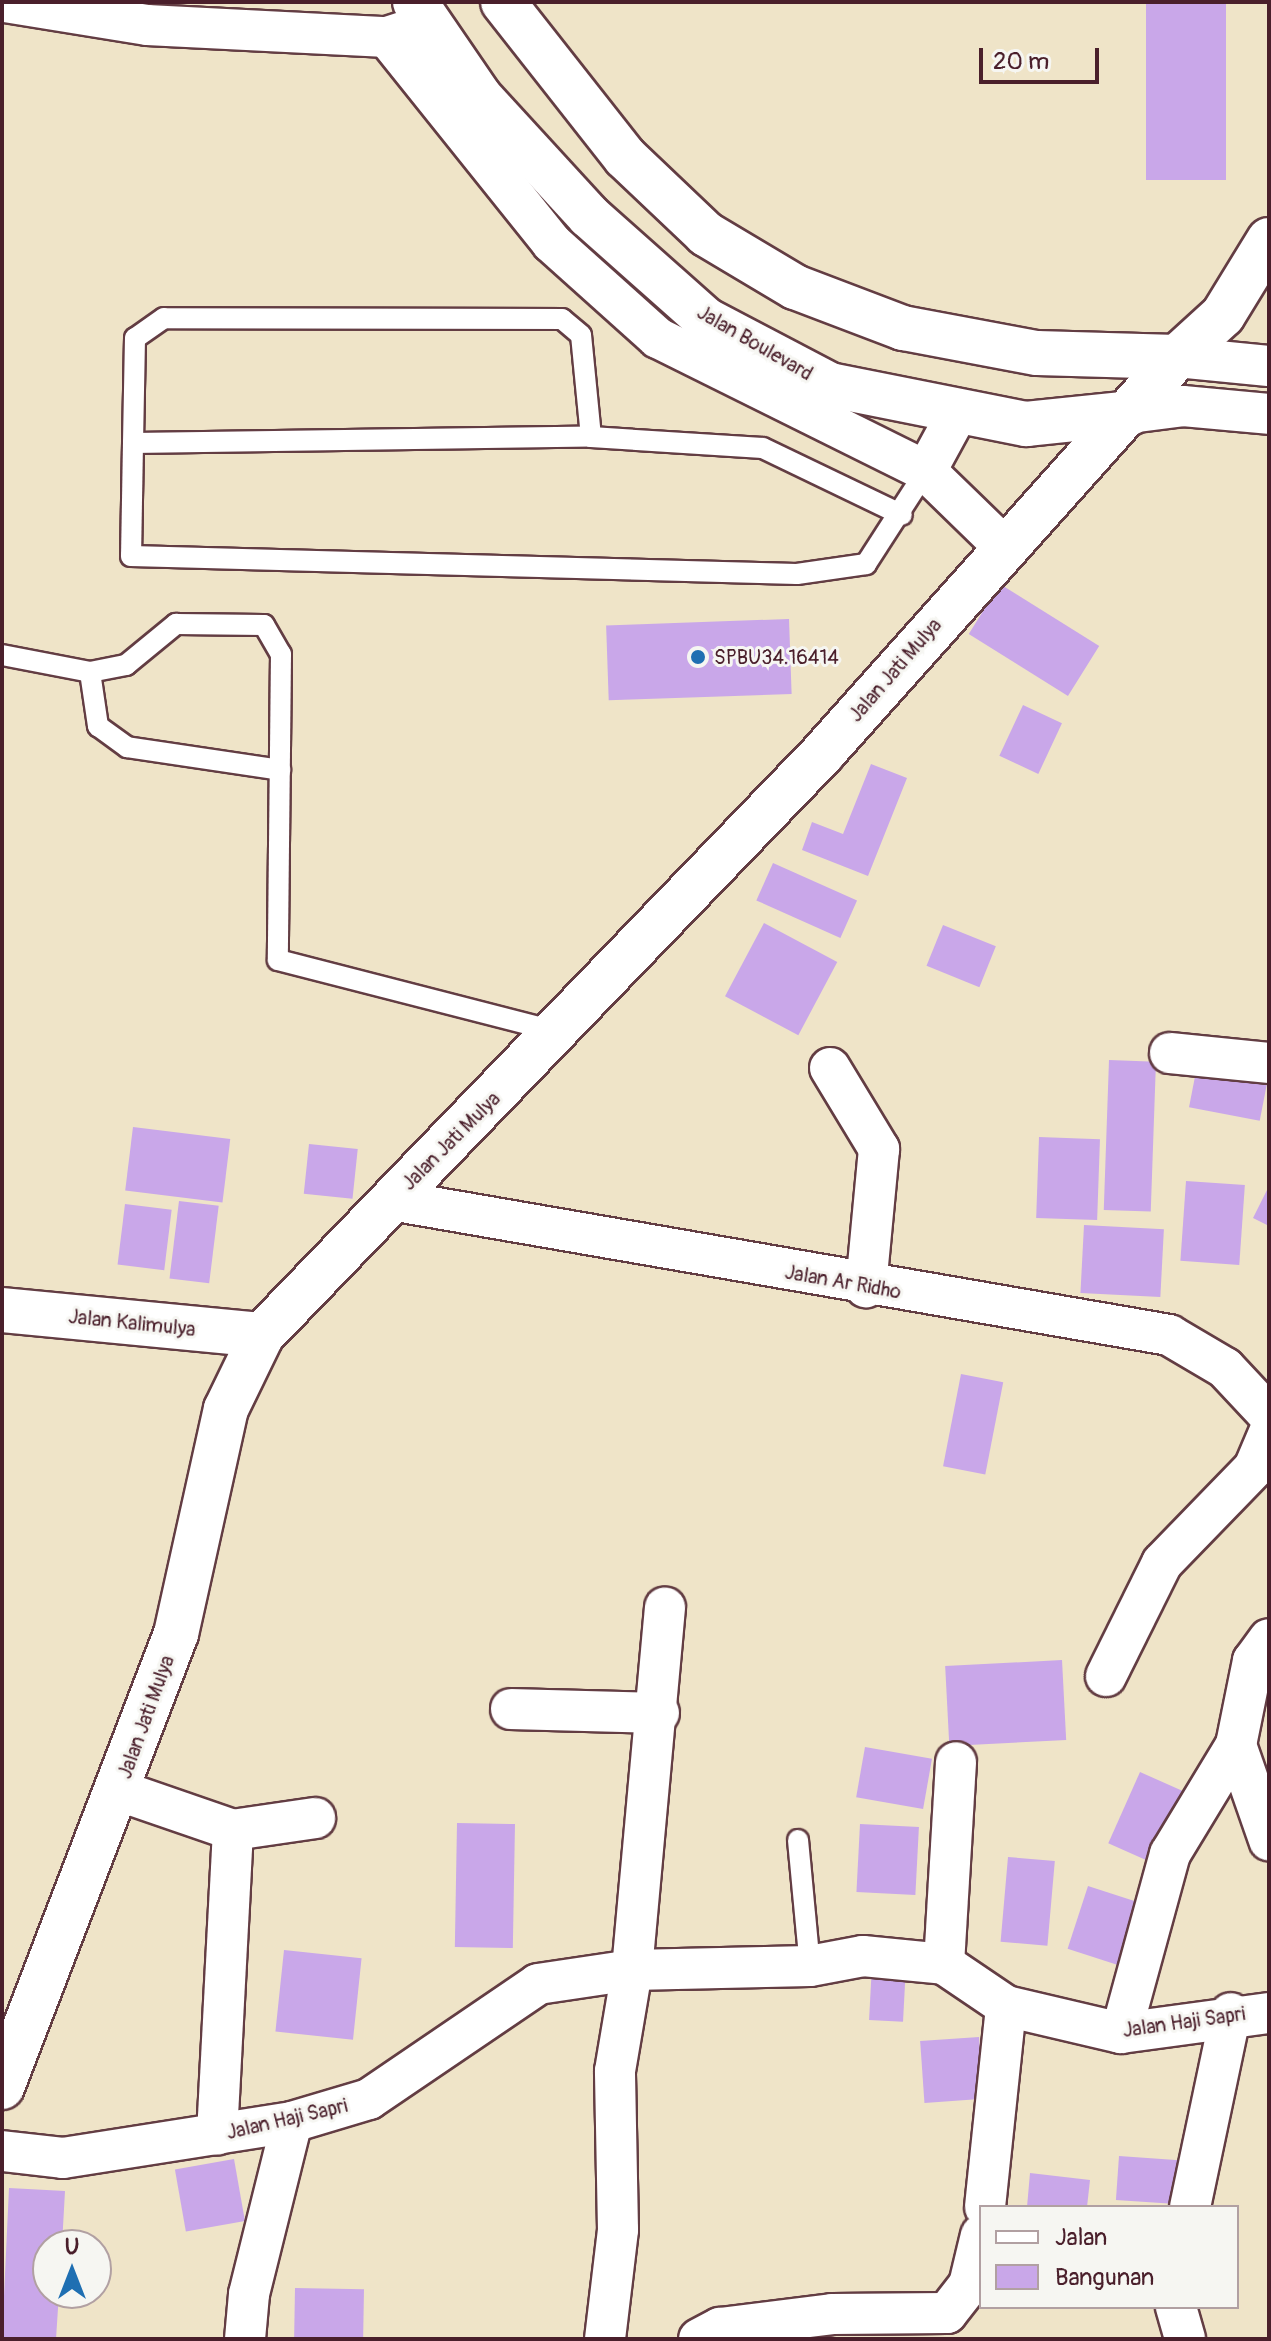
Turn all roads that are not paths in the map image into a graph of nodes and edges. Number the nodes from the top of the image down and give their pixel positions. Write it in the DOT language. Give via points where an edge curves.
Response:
graph roads {
  1 [pos="5,2"];
  2 [pos="503,2"];
  3 [pos="421,13"];
  4 [pos="148,14"];
  5 [pos="387,37"];
  6 [pos="1269,240"];
  7 [pos="1177,357"];
  8 [pos="1269,366"];
  9 [pos="958,412"];
  10 [pos="1130,413"];
  11 [pos="1269,414"];
  12 [pos="1026,424"];
  13 [pos="591,437"];
  14 [pos="133,443"];
  15 [pos="926,471"];
  16 [pos="1050,495"];
  17 [pos="902,515"];
  18 [pos="1002,545"];
  19 [pos="2,655"];
  20 [pos="90,672"];
  21 [pos="280,770"];
  22 [pos="558,1032"];
  23 [pos="1170,1053"];
  24 [pos="1269,1063"];
  25 [pos="830,1068"];
  26 [pos="391,1200"];
  27 [pos="866,1287"];
  28 [pos="2,1310"];
  29 [pos="262,1335"];
  30 [pos="1269,1415"];
  31 [pos="1269,1433"];
  32 [pos="665,1607"];
  33 [pos="1269,1639"];
  34 [pos="1106,1676"];
  35 [pos="511,1709"];
  36 [pos="659,1713"];
  37 [pos="1236,1745"];
  38 [pos="956,1762"];
  39 [pos="120,1791"];
  40 [pos="315,1818"];
  41 [pos="233,1830"];
  42 [pos="798,1840"];
  43 [pos="1269,1840"];
  44 [pos="944,1964"];
  45 [pos="810,1966"];
  46 [pos="632,1970"];
  47 [pos="1006,2006"];
  48 [pos="1250,2013"];
  49 [pos="1121,2033"];
  50 [pos="2,2087"];
  51 [pos="292,2122"];
  52 [pos="217,2135"];
  53 [pos="2,2151"];
  54 [pos="985,2205"];
  55 [pos="1191,2205"];
  56 [pos="979,2243"];
  57 [pos="1177,2309"];
  58 [pos="832,2327"];
  59 [pos="245,2339"];
  60 [pos="605,2339"];
  61 [pos="699,2339"];
  62 [pos="1185,2339"];
  1 -- 4 [label="street"];
  2 -- 7 [label="main road" via="625,157 706,234 795,287 903,328 1037,353"];
  3 -- 5 [label="street"];
  3 -- 9 [label="main road, Jalan Boulevard" via="480,97 589,216 706,320 830,385"];
  4 -- 5 [label="street"];
  5 -- 15 [label="street" via="552,243 658,338"];
  6 -- 7 [label="main road, Jalan Jati Mulya" via="1223,315"];
  7 -- 8 [label="street"];
  7 -- 10 [label="main road, Jalan Jati Mulya"];
  9 -- 12 [label="main road, Jalan Boulevard"];
  9 -- 15 [label="street"];
  10 -- 11 [label="street" via="1197,406"];
  10 -- 12 [label="main road, Jalan Boulevard"];
  10 -- 16 [label="main road, Jalan Jati Mulya"];
  12 -- 16 [label="main road" via="1043,449"];
  13 -- 14 [label="lane"];
  13 -- 14 [label="lane" via="581,335 562,319 164,318 135,338"];
  13 -- 17 [label="lane" via="763,448"];
  14 -- 17 [label="lane" via="131,556 797,574 866,564"];
  15 -- 17 [label="lane"];
  15 -- 18 [label="street"];
  16 -- 18 [label="main road, Jalan Jati Mulya"];
  18 -- 22 [label="main road, Jalan Jati Mulya" via="822,754"];
  19 -- 20 [label="lane"];
  20 -- 21 [label="lane" via="98,726 127,747"];
  20 -- 21 [label="lane" via="126,665 176,624 264,625 281,654"];
  21 -- 22 [label="lane" via="278,960"];
  22 -- 26 [label="main road, Jalan Jati Mulya"];
  23 -- 24 [label="street"];
  25 -- 27 [label="street" via="879,1149"];
  26 -- 27 [label="street, Jalan Ar Ridho"];
  26 -- 29 [label="main road, Jalan Jati Mulya"];
  27 -- 30 [label="street, Jalan Ar Ridho" via="1169,1335 1225,1368"];
  28 -- 29 [label="main road, Jalan Kalimulya"];
  29 -- 39 [label="main road, Jalan Jati Mulya" via="226,1409 176,1634"];
  31 -- 34 [label="street" via="1254,1468 1162,1563"];
  32 -- 36 [label="street"];
  33 -- 37 [label="street" via="1253,1661"];
  35 -- 36 [label="street"];
  36 -- 46 [label="street"];
  37 -- 43 [label="street"];
  37 -- 49 [label="street" via="1170,1854"];
  38 -- 44 [label="street"];
  39 -- 41 [label="street"];
  39 -- 50 [label="main road, Jalan Jati Mulya"];
  40 -- 41 [label="street"];
  41 -- 52 [label="street"];
  42 -- 45 [label="lane"];
  44 -- 45 [label="street, Jalan Haji Sapri" via="863,1956"];
  44 -- 47 [label="street, Jalan Haji Sapri"];
  45 -- 46 [label="street, Jalan Haji Sapri"];
  46 -- 51 [label="street, Jalan Haji Sapri" via="538,1984 369,2099"];
  46 -- 60 [label="street" via="615,2071 618,2230"];
  47 -- 49 [label="street, Jalan Haji Sapri"];
  47 -- 54 [label="street"];
  48 -- 49 [label="street, Jalan Haji Sapri"];
  48 -- 55 [label="street"];
  51 -- 52 [label="street, Jalan Haji Sapri"];
  51 -- 59 [label="street" via="249,2294"];
  52 -- 53 [label="street, Jalan Haji Sapri" via="63,2158"];
  56 -- 58 [label="street" via="969,2285 947,2313"];
  57 -- 62 [label="street"];
  58 -- 61 [label="street" via="720,2328"];
}
